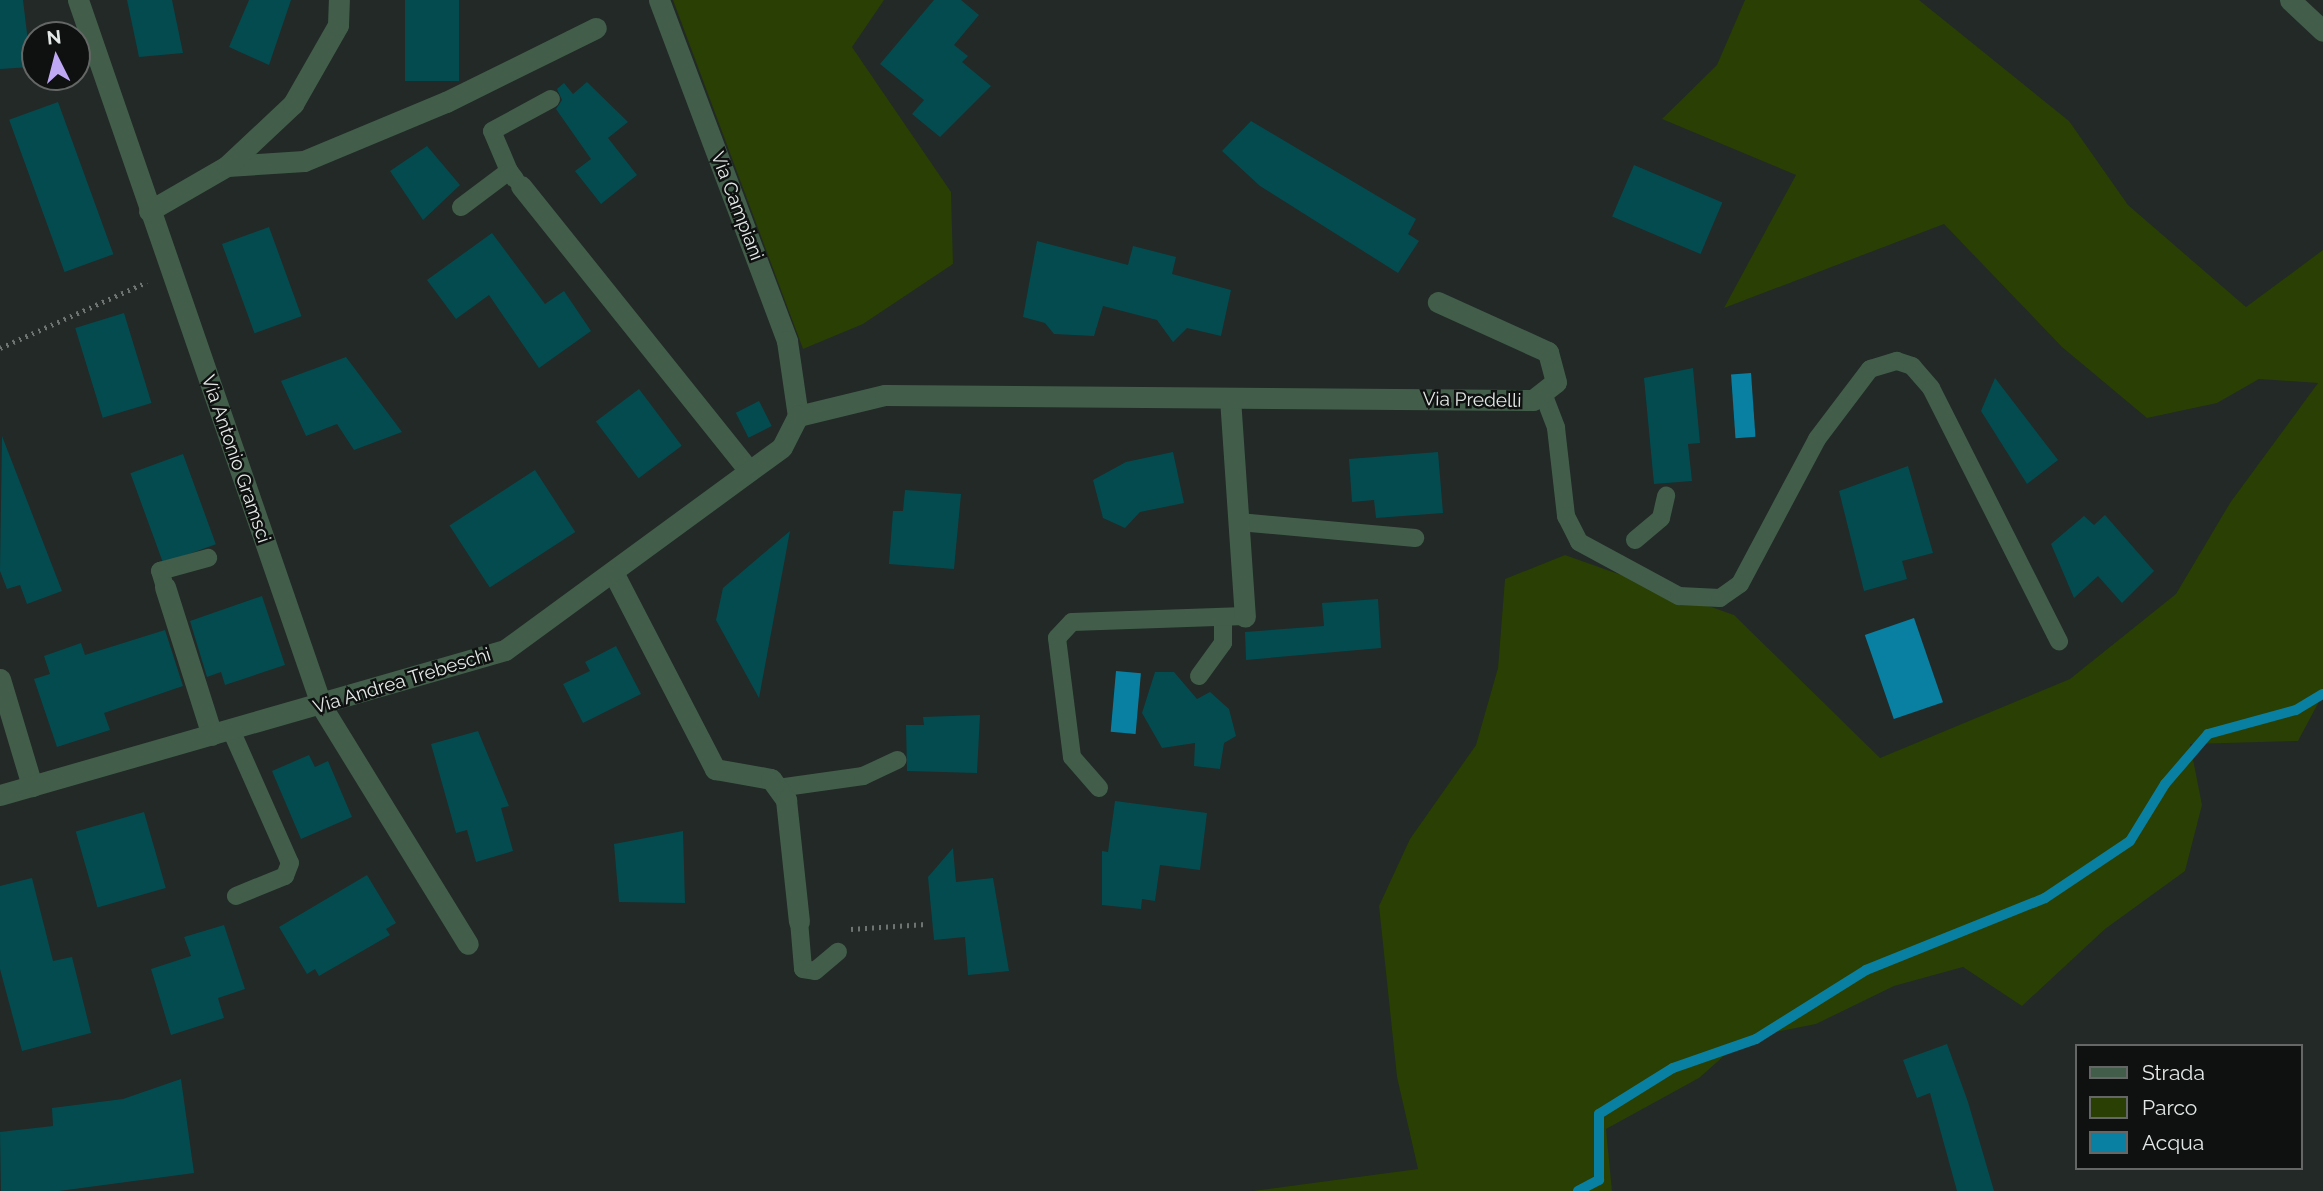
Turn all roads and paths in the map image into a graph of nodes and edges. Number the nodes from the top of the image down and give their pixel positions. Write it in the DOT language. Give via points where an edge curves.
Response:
graph roads {
  1 [pos="78,0"];
  2 [pos="339,0"];
  3 [pos="659,0"];
  4 [pos="2290,0"];
  5 [pos="596,28"];
  6 [pos="2323,31"];
  7 [pos="551,99"];
  8 [pos="227,166"];
  9 [pos="515,179"];
  10 [pos="461,207"];
  11 [pos="149,211"];
  12 [pos="170,271"];
  13 [pos="1438,302"];
  14 [pos="0,348"];
  15 [pos="1544,396"];
  16 [pos="1230,398"];
  17 [pos="798,416"];
  18 [pos="749,471"];
  19 [pos="1666,496"];
  20 [pos="1239,522"];
  21 [pos="1415,538"];
  22 [pos="208,558"];
  23 [pos="1609,559"];
  24 [pos="614,574"];
  25 [pos="165,587"];
  26 [pos="1234,616"];
  27 [pos="2059,641"];
  28 [pos="1199,676"];
  29 [pos="0,679"];
  30 [pos="322,707"];
  31 [pos="221,733"];
  32 [pos="897,760"];
  33 [pos="32,786"];
  34 [pos="778,788"];
  35 [pos="1099,788"];
  36 [pos="0,795"];
  37 [pos="236,896"];
  38 [pos="799,921"];
  39 [pos="926,925"];
  40 [pos="468,944"];
  41 [pos="838,952"];
  1 -- 11 [label="street, Via Antonio Gramsci"];
  2 -- 8 [label="street" via="338,25 293,104"];
  3 -- 17 [label="street, Via Campiani" via="788,341"];
  4 -- 6 [label="street"];
  5 -- 8 [label="street" via="446,102 304,160"];
  7 -- 9 [label="lane" via="492,131"];
  8 -- 11 [label="street"];
  9 -- 10 [label="lane"];
  9 -- 18 [label="street"];
  11 -- 12 [label="street, Via Antonio Gramsci"];
  12 -- 14 [label="path"];
  12 -- 30 [label="street, Via Antonio Gramsci"];
  13 -- 15 [label="street, Via Predelli" via="1548,352 1556,382"];
  15 -- 16 [label="street, Via Predelli"];
  15 -- 23 [label="lane" via="1556,428 1566,516 1579,542"];
  16 -- 17 [label="street, Via Predelli" via="884,395"];
  16 -- 20 [label="street"];
  17 -- 18 [label="street, Via Andrea Trebeschi" via="782,447"];
  18 -- 24 [label="street, Via Andrea Trebeschi"];
  19 -- 23 [label="lane" via="1661,518"];
  20 -- 21 [label="lane"];
  20 -- 26 [label="street"];
  22 -- 25 [label="lane" via="160,571"];
  23 -- 27 [label="lane" via="1679,596 1720,598 1740,584 1817,439 1870,369 1897,361 1912,366 1931,388"];
  24 -- 30 [label="street, Via Andrea Trebeschi" via="505,649"];
  24 -- 34 [label="street" via="715,769 771,779"];
  25 -- 31 [label="street"];
  26 -- 28 [label="lane" via="1223,643"];
  26 -- 35 [label="lane" via="1072,622 1056,638 1072,757"];
  29 -- 33 [label="street"];
  30 -- 31 [label="street, Via Andrea Trebeschi"];
  30 -- 40 [label="street, Via Antonio Gramsci"];
  31 -- 33 [label="street, Via Andrea Trebeschi"];
  31 -- 37 [label="lane" via="290,863 285,876"];
  32 -- 34 [label="lane" via="863,775"];
  33 -- 36 [label="street, Via Andrea Trebeschi"];
  34 -- 38 [label="street" via="786,800"];
  38 -- 41 [label="lane" via="803,968 815,971"];
  39 -- 41 [label="path" via="855,926"];
}
